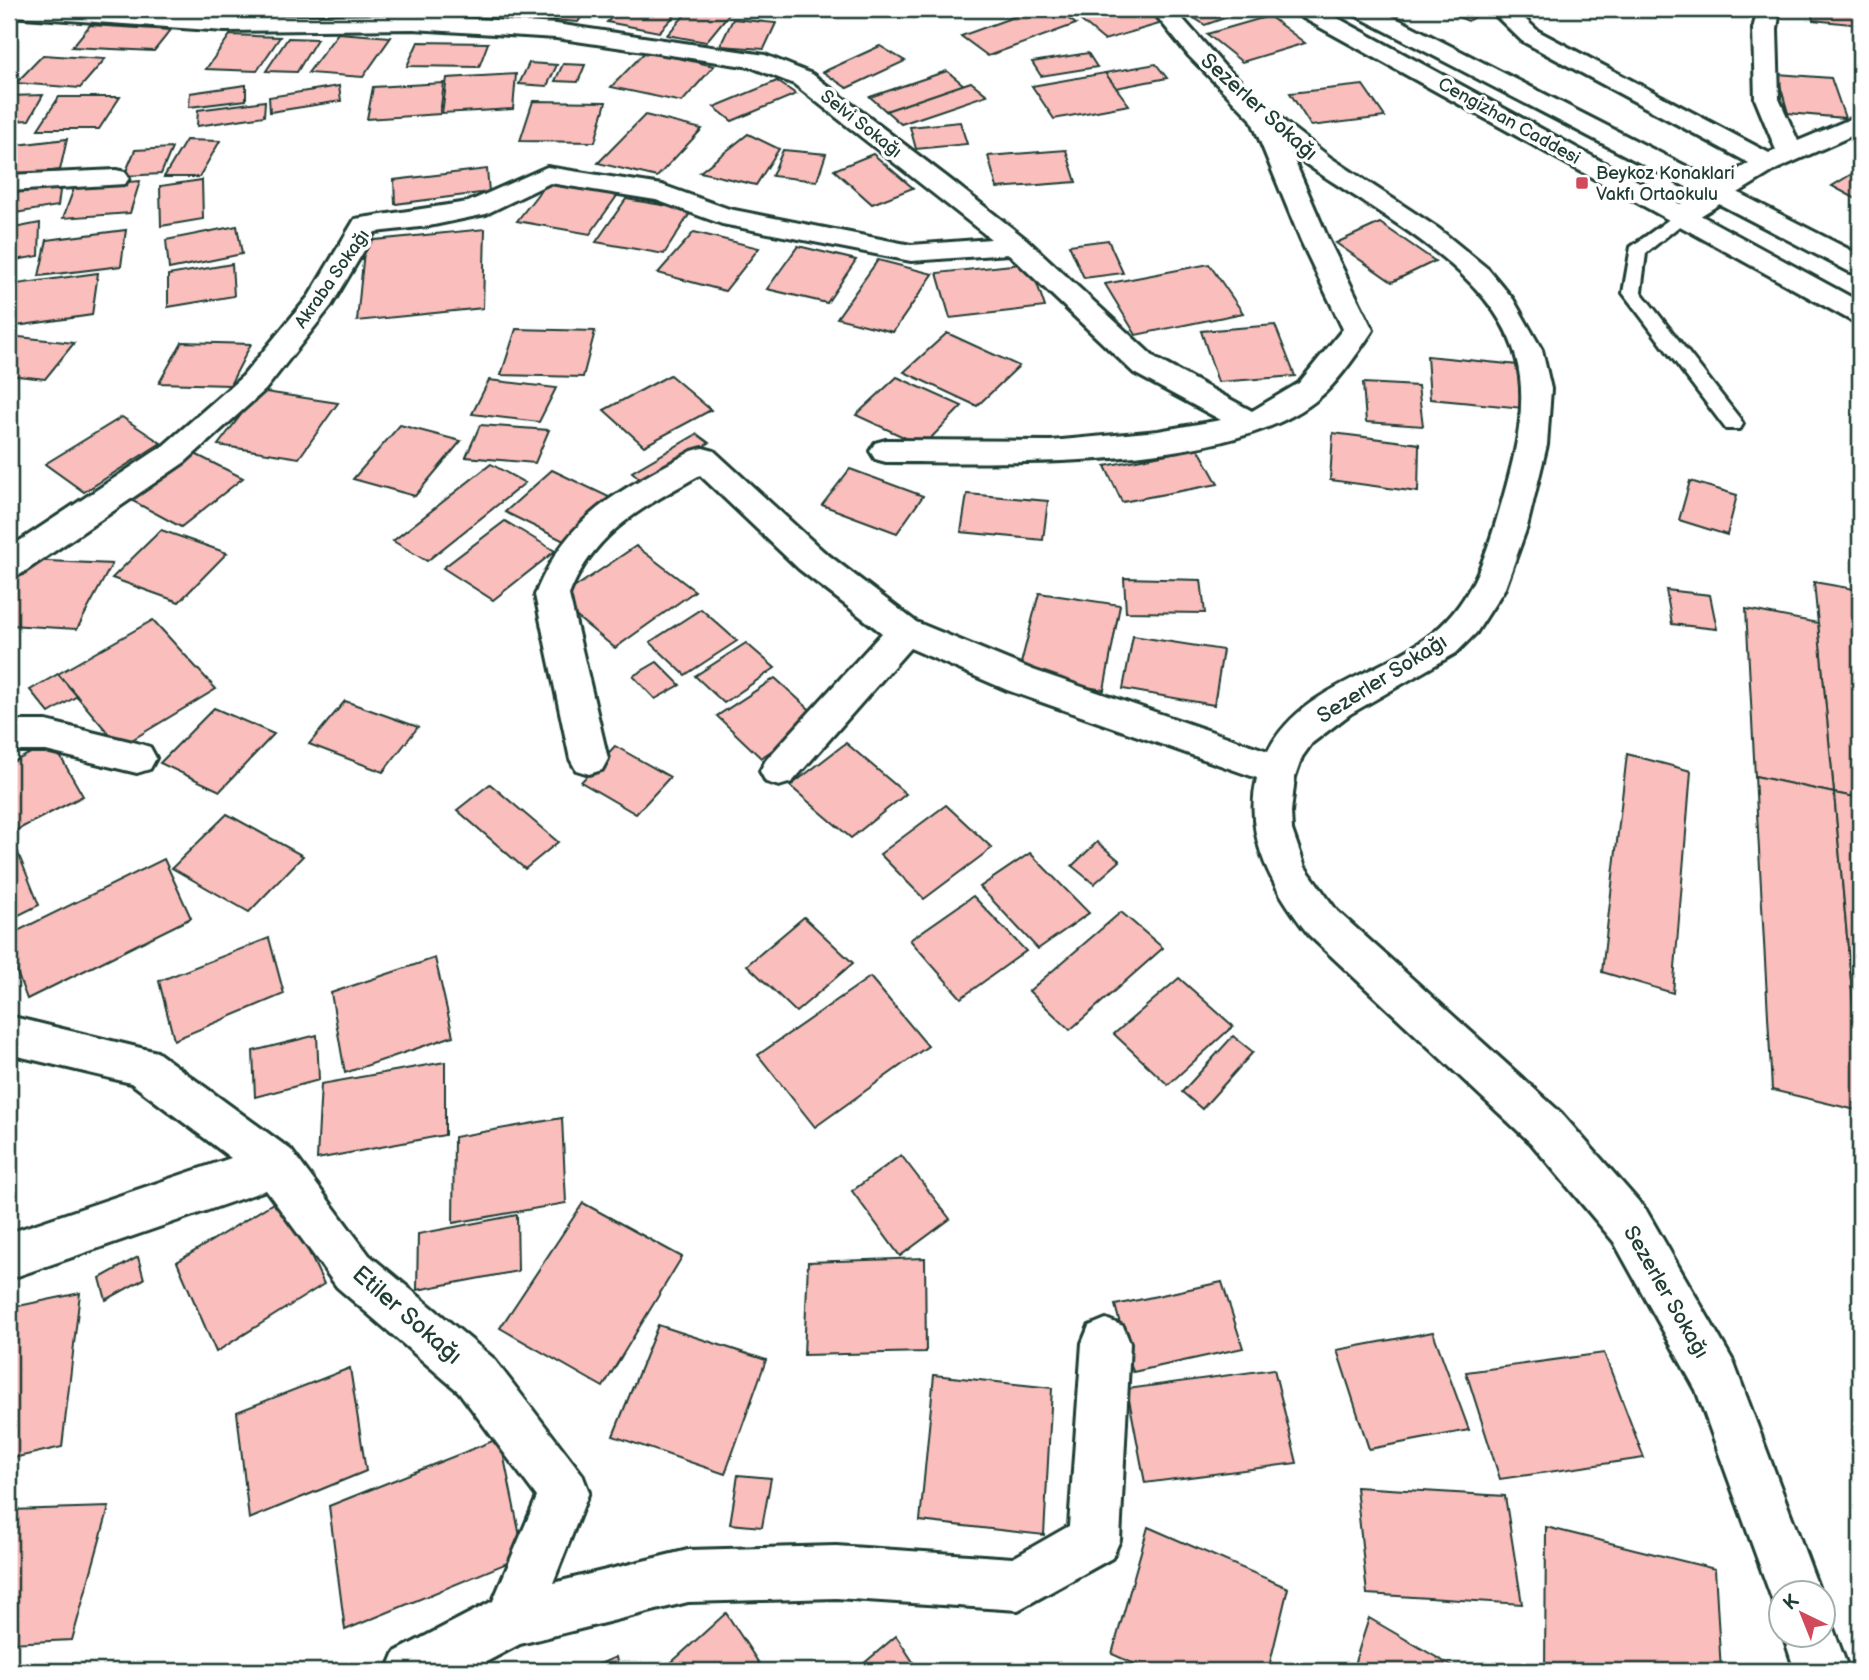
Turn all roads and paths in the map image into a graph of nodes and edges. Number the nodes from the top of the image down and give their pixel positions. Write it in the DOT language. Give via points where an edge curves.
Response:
graph roads {
  1 [pos="9,9"];
  2 [pos="1162,9"];
  3 [pos="1304,9"];
  4 [pos="1361,9"];
  5 [pos="1502,9"];
  6 [pos="1769,9"];
  7 [pos="1262,115"];
  8 [pos="1860,124"];
  9 [pos="1779,158"];
  10 [pos="116,178"];
  11 [pos="9,183"];
  12 [pos="1717,192"];
  13 [pos="1682,215"];
  14 [pos="1016,245"];
  15 [pos="1860,267"];
  16 [pos="1860,314"];
  17 [pos="1253,424"];
  18 [pos="1733,424"];
  19 [pos="886,451"];
  20 [pos="9,565"];
  21 [pos="904,631"];
  22 [pos="9,736"];
  23 [pos="137,758"];
  24 [pos="589,759"];
  25 [pos="1276,769"];
  26 [pos="779,771"];
  27 [pos="9,1035"];
  28 [pos="275,1165"];
  29 [pos="9,1256"];
  30 [pos="1106,1343"];
  31 [pos="1789,1578"];
  32 [pos="512,1620"];
  33 [pos="414,1671"];
  1 -- 14 [label="street, Selvi Sokağı" via="226,24 413,22 555,30 756,60 803,79"];
  2 -- 7 [label="street, Sezerler Sokağı"];
  3 -- 13 [label="street, Cengizhan Caddesi"];
  4 -- 12 [label="street, Cengizhan Caddesi"];
  5 -- 9 [label="street" via="1531,36"];
  6 -- 9 [label="street" via="1765,29 1767,99"];
  7 -- 17 [label="street" via="1358,330 1310,390"];
  7 -- 25 [label="street, Sezerler Sokağı" via="1321,163 1444,246 1485,282 1516,325 1535,376 1531,457 1505,547 1483,600 1447,641 1299,733"];
  8 -- 9 [label="street"];
  9 -- 12 [label="street"];
  10 -- 11 [label="street"];
  12 -- 13 [label="street"];
  12 -- 15 [label="street, Cengizhan Caddesi"];
  13 -- 16 [label="street, Cengizhan Caddesi"];
  13 -- 18 [label="lane" via="1637,251 1632,293"];
  14 -- 17 [label="street, Selvi Sokağı" via="1144,366"];
  14 -- 20 [label="street, Akraba Sokağı" via="911,253 722,216 662,193 547,175 476,208 365,225 321,300 254,383 174,454"];
  17 -- 19 [label="street" via="1158,442 1052,452"];
  21 -- 24 [label="street" via="811,560 703,459 610,514 579,539 559,570 552,595"];
  21 -- 25 [label="street" via="1020,680"];
  21 -- 26 [label="street"];
  22 -- 23 [label="street" via="46,736"];
  25 -- 31 [label="street, Sezerler Sokağı" via="1269,816 1277,854 1297,892 1323,923 1546,1128 1630,1227 1716,1378"];
  27 -- 28 [label="street, Etiler Sokağı" via="142,1066"];
  28 -- 29 [label="street"];
  28 -- 32 [label="street, Etiler Sokağı" via="353,1271 476,1375 564,1492"];
  30 -- 32 [label="street" via="1094,1540 1018,1584 836,1572 688,1576"];
  32 -- 33 [label="street"];
}
